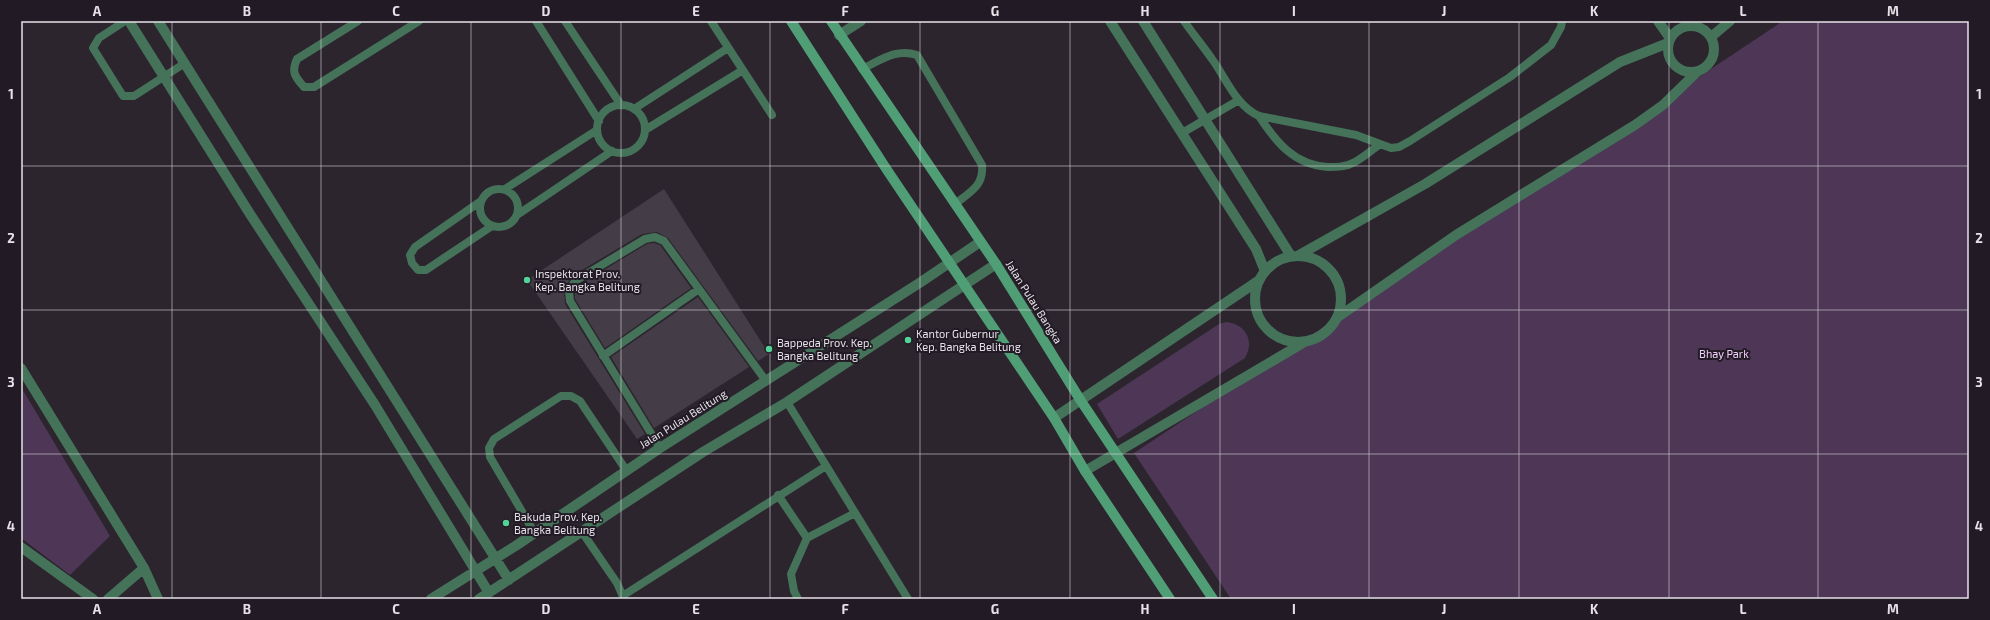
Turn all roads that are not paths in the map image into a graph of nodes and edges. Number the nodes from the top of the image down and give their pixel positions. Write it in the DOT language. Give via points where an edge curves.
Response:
graph roads {
  1 [pos="125,21"];
  2 [pos="129,21"];
  3 [pos="158,21"];
  4 [pos="358,21"];
  5 [pos="419,21"];
  6 [pos="536,21"];
  7 [pos="565,21"];
  8 [pos="711,21"];
  9 [pos="791,21"];
  10 [pos="831,21"];
  11 [pos="862,21"];
  12 [pos="1110,21"];
  13 [pos="1143,21"];
  14 [pos="1184,21"];
  15 [pos="1562,21"];
  16 [pos="1658,21"];
  17 [pos="1730,21"];
  18 [pos="1690,23"];
  19 [pos="839,35"];
  20 [pos="1711,37"];
  21 [pos="1669,40"];
  22 [pos="728,48"];
  23 [pos="185,63"];
  24 [pos="862,69"];
  25 [pos="743,70"];
  26 [pos="1698,71"];
  27 [pos="164,76"];
  28 [pos="1239,100"];
  29 [pos="621,105"];
  30 [pos="634,109"];
  31 [pos="772,115"];
  32 [pos="1259,116"];
  33 [pos="598,120"];
  34 [pos="1205,120"];
  35 [pos="597,130"];
  36 [pos="645,130"];
  37 [pos="1182,133"];
  38 [pos="1380,144"];
  39 [pos="612,151"];
  40 [pos="505,189"];
  41 [pos="481,201"];
  42 [pos="955,204"];
  43 [pos="517,216"];
  44 [pos="492,226"];
  45 [pos="980,242"];
  46 [pos="1295,256"];
  47 [pos="950,262"];
  48 [pos="996,264"];
  49 [pos="1265,271"];
  50 [pos="1258,281"];
  51 [pos="965,284"];
  52 [pos="698,289"];
  53 [pos="1338,317"];
  54 [pos="1305,342"];
  55 [pos="603,356"];
  56 [pos="21,368"];
  57 [pos="766,381"];
  58 [pos="1081,401"];
  59 [pos="787,402"];
  60 [pos="1054,418"];
  61 [pos="660,448"];
  62 [pos="1117,452"];
  63 [pos="826,466"];
  64 [pos="626,470"];
  65 [pos="1085,471"];
  66 [pos="778,495"];
  67 [pos="855,513"];
  68 [pos="534,532"];
  69 [pos="582,532"];
  70 [pos="807,538"];
  71 [pos="21,547"];
  72 [pos="495,558"];
  73 [pos="144,568"];
  74 [pos="474,571"];
  75 [pos="509,580"];
  76 [pos="489,593"];
  77 [pos="624,597"];
  78 [pos="93,599"];
  79 [pos="108,599"];
  80 [pos="158,599"];
  81 [pos="431,599"];
  82 [pos="479,599"];
  83 [pos="798,599"];
  84 [pos="908,599"];
  85 [pos="1170,599"];
  86 [pos="1213,599"];
  1 -- 27 [label="lane" via="99,38 94,48 118,89 123,96 134,96"];
  2 -- 27 [label="street"];
  3 -- 23 [label="street"];
  4 -- 5 [label="lane" via="297,59 293,68 295,77 304,87 314,87"];
  6 -- 33 [label="lane"];
  7 -- 29 [label="lane"];
  8 -- 22 [label="lane"];
  9 -- 47 [label="main road"];
  10 -- 19 [label="main road, Jalan Pulau Bangka"];
  11 -- 19 [label="street"];
  12 -- 37 [label="street"];
  13 -- 34 [label="street"];
  14 -- 28 [label="lane"];
  15 -- 38 [label="lane" via="1561,28 1551,45 1510,77 1399,147 1391,148"];
  16 -- 21 [label="street"];
  17 -- 20 [label="street"];
  18 -- 20 [label="street"];
  18 -- 21 [label="street" via="1679,28"];
  19 -- 24 [label="main road, Jalan Pulau Bangka"];
  20 -- 26 [label="street" via="1714,51 1712,59"];
  21 -- 26 [label="street" via="1668,56 1673,64 1684,71"];
  21 -- 46 [label="street" via="1620,62 1425,184"];
  22 -- 25 [label="lane"];
  22 -- 30 [label="lane"];
  23 -- 27 [label="lane"];
  23 -- 72 [label="street"];
  24 -- 42 [label="main road, Jalan Pulau Bangka"];
  24 -- 42 [label="lane" via="897,53 906,51 917,55 982,165 983,176 979,184"];
  25 -- 31 [label="lane"];
  25 -- 36 [label="lane"];
  26 -- 53 [label="street" via="1663,105 1635,125 1456,235"];
  27 -- 74 [label="street" via="374,405"];
  28 -- 32 [label="lane" via="1250,112"];
  28 -- 34 [label="lane"];
  29 -- 30 [label="lane"];
  29 -- 33 [label="lane" via="611,107"];
  30 -- 36 [label="lane" via="644,120"];
  32 -- 38 [label="lane" via="1356,135"];
  32 -- 38 [label="lane" via="1273,137 1288,152 1317,166 1339,167 1354,162"];
  33 -- 35 [label="lane"];
  34 -- 37 [label="lane"];
  34 -- 46 [label="street"];
  35 -- 39 [label="lane" via="604,146"];
  35 -- 40 [label="lane"];
  36 -- 39 [label="lane" via="640,142 630,151"];
  37 -- 49 [label="street" via="1256,249"];
  39 -- 43 [label="lane"];
  40 -- 41 [label="lane" via="491,190"];
  40 -- 43 [label="lane" via="514,194 518,201"];
  41 -- 44 [label="lane" via="481,216"];
  41 -- 44 [label="lane" via="415,247 410,255 412,263 418,270 426,270"];
  42 -- 45 [label="main road, Jalan Pulau Bangka"];
  43 -- 44 [label="lane" via="507,226"];
  45 -- 47 [label="street, Jalan Pulau Belitung"];
  45 -- 48 [label="main road, Jalan Pulau Bangka"];
  46 -- 49 [label="street" via="1275,262"];
  46 -- 53 [label="street" via="1316,259 1335,276 1342,300"];
  47 -- 51 [label="main road"];
  47 -- 57 [label="street, Jalan Pulau Belitung"];
  48 -- 51 [label="street"];
  48 -- 58 [label="main road, Jalan Pulau Bangka"];
  49 -- 50 [label="street"];
  50 -- 54 [label="street" via="1255,289 1255,306 1266,329 1280,338"];
  50 -- 58 [label="street"];
  51 -- 59 [label="street"];
  51 -- 60 [label="main road"];
  52 -- 55 [label="lane"];
  52 -- 55 [label="lane" via="664,241 655,237 645,238 575,281 569,290 570,301"];
  52 -- 57 [label="lane"];
  53 -- 54 [label="street" via="1328,331"];
  54 -- 62 [label="street"];
  55 -- 61 [label="lane"];
  56 -- 73 [label="street"];
  57 -- 61 [label="street, Jalan Pulau Belitung"];
  58 -- 60 [label="street"];
  58 -- 62 [label="main road, Jalan Pulau Bangka"];
  59 -- 63 [label="lane"];
  59 -- 69 [label="street" via="703,452"];
  60 -- 65 [label="main road"];
  61 -- 64 [label="street, Jalan Pulau Belitung"];
  62 -- 65 [label="street"];
  62 -- 86 [label="main road, Jalan Pulau Bangka"];
  63 -- 66 [label="lane"];
  63 -- 67 [label="lane"];
  64 -- 68 [label="street, Jalan Pulau Belitung"];
  64 -- 68 [label="lane" via="580,401 571,396 561,396 494,439 489,448 490,457"];
  65 -- 85 [label="main road"];
  66 -- 70 [label="lane"];
  66 -- 77 [label="lane"];
  67 -- 70 [label="lane"];
  67 -- 84 [label="lane"];
  68 -- 72 [label="street, Jalan Pulau Belitung"];
  69 -- 75 [label="street"];
  69 -- 77 [label="lane"];
  70 -- 83 [label="lane" via="790,574"];
  71 -- 78 [label="street"];
  72 -- 74 [label="street, Jalan Pulau Belitung"];
  72 -- 75 [label="street"];
  73 -- 79 [label="street"];
  73 -- 80 [label="street"];
  74 -- 76 [label="street"];
  74 -- 81 [label="street, Jalan Pulau Belitung"];
  75 -- 76 [label="street"];
  76 -- 82 [label="street"];
}
